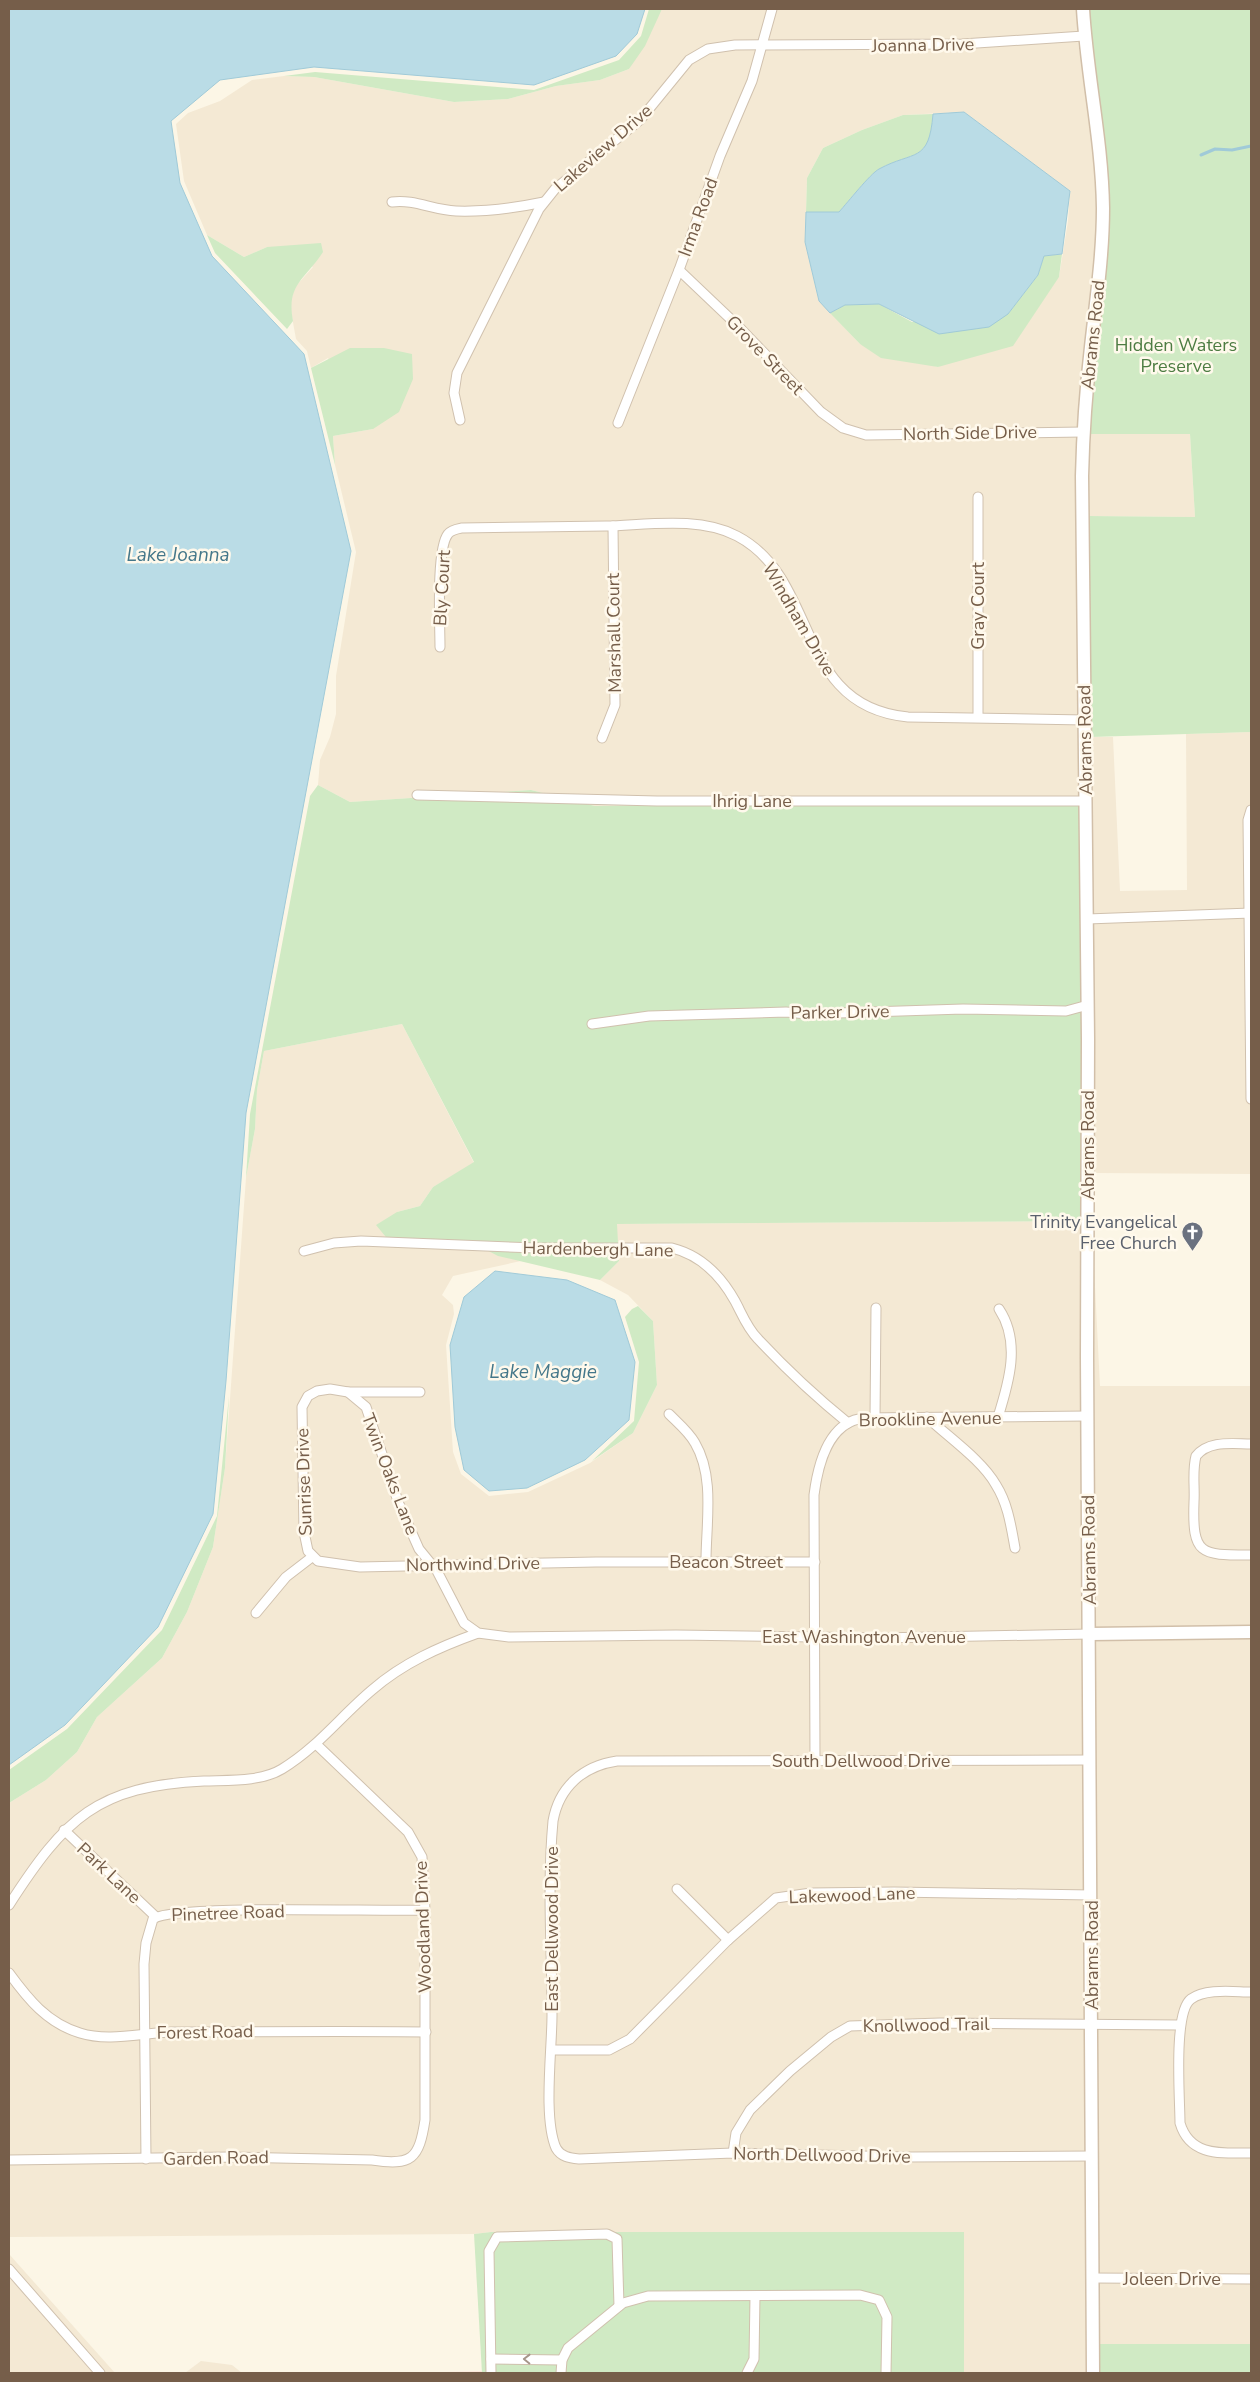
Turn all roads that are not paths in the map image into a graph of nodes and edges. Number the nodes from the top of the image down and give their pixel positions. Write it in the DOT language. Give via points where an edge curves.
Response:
graph roads {
  1 [pos="772,9"];
  2 [pos="1083,9"];
  3 [pos="1084,36"];
  4 [pos="762,46"];
  5 [pos="392,202"];
  6 [pos="544,202"];
  7 [pos="679,270"];
  8 [pos="460,420"];
  9 [pos="618,423"];
  10 [pos="1083,432"];
  11 [pos="856,433"];
  12 [pos="978,496"];
  13 [pos="613,526"];
  14 [pos="451,531"];
  15 [pos="440,647"];
  16 [pos="978,716"];
  17 [pos="1085,720"];
  18 [pos="602,738"];
  19 [pos="417,795"];
  20 [pos="1086,801"];
  21 [pos="1251,810"];
  22 [pos="1250,913"];
  23 [pos="1087,919"];
  24 [pos="1088,1004"];
  25 [pos="592,1024"];
  26 [pos="1251,1099"];
  27 [pos="304,1251"];
  28 [pos="876,1308"];
  29 [pos="999,1309"];
  30 [pos="348,1392"];
  31 [pos="420,1392"];
  32 [pos="669,1414"];
  33 [pos="1088,1416"];
  34 [pos="927,1417"];
  35 [pos="998,1417"];
  36 [pos="874,1418"];
  37 [pos="848,1422"];
  38 [pos="1251,1444"];
  39 [pos="1015,1548"];
  40 [pos="1251,1555"];
  41 [pos="312,1557"];
  42 [pos="706,1561"];
  43 [pos="637,1562"];
  44 [pos="815,1562"];
  45 [pos="432,1564"];
  46 [pos="256,1613"];
  47 [pos="478,1632"];
  48 [pos="1251,1632"];
  49 [pos="1090,1634"];
  50 [pos="815,1638"];
  51 [pos="316,1745"];
  52 [pos="1089,1760"];
  53 [pos="633,1761"];
  54 [pos="816,1761"];
  55 [pos="64,1830"];
  56 [pos="677,1889"];
  57 [pos="1092,1895"];
  58 [pos="9,1905"];
  59 [pos="425,1910"];
  60 [pos="156,1917"];
  61 [pos="728,1940"];
  62 [pos="9,1973"];
  63 [pos="1251,1992"];
  64 [pos="1092,2024"];
  65 [pos="1180,2025"];
  66 [pos="426,2032"];
  67 [pos="145,2033"];
  68 [pos="552,2050"];
  69 [pos="556,2148"];
  70 [pos="418,2150"];
  71 [pos="1251,2152"];
  72 [pos="733,2153"];
  73 [pos="1092,2156"];
  74 [pos="146,2159"];
  75 [pos="9,2160"];
  76 [pos="9,2269"];
  77 [pos="1093,2278"];
  78 [pos="1251,2279"];
  79 [pos="755,2296"];
  80 [pos="619,2306"];
  81 [pos="491,2359"];
  82 [pos="562,2360"];
  83 [pos="100,2373"];
  84 [pos="491,2373"];
  85 [pos="562,2373"];
  86 [pos="747,2373"];
  87 [pos="886,2373"];
  88 [pos="1093,2373"];
  1 -- 4 [label="street, Irma Road"];
  2 -- 3 [label="street, Abrams Road"];
  3 -- 4 [label="street, Joanna Drive" via="962,44"];
  3 -- 10 [label="street, Abrams Road" via="1099,130 1103,210 1101,261"];
  4 -- 6 [label="street, Lakeview Drive" via="720,46 689,60 640,120 567,178"];
  4 -- 7 [label="street, Irma Road" via="752,81 720,156"];
  5 -- 6 [label="street" via="412,201 456,211 513,208"];
  6 -- 8 [label="street, Lakeview Drive" via="457,373 454,393"];
  7 -- 9 [label="street, Irma Road"];
  7 -- 11 [label="street, Grove Street" via="820,412"];
  10 -- 11 [label="street, North Side Drive"];
  10 -- 17 [label="street, Abrams Road"];
  12 -- 16 [label="street, Gray Court"];
  13 -- 14 [label="street, Windham Drive" via="462,528"];
  13 -- 16 [label="street, Windham Drive" via="703,526 737,536 771,565 798,610 828,673 850,697 864,706 891,715"];
  13 -- 18 [label="street, Marshall Court" via="615,705"];
  14 -- 15 [label="street, Bly Court" via="442,553"];
  16 -- 17 [label="street, Windham Drive"];
  17 -- 20 [label="street, Abrams Road"];
  19 -- 20 [label="street, Ihrig Lane" via="657,801"];
  20 -- 23 [label="street, Abrams Road"];
  21 -- 22 [label="street" via="1248,820"];
  22 -- 23 [label="street"];
  22 -- 26 [label="street"];
  23 -- 24 [label="street, Abrams Road"];
  24 -- 25 [label="street, Parker Drive" via="1066,1011 786,1012 649,1016"];
  24 -- 33 [label="street, Abrams Road"];
  27 -- 37 [label="street, Hardenbergh Lane" via="334,1242 361,1241 681,1250 713,1272 757,1338 812,1393"];
  28 -- 36 [label="street"];
  29 -- 35 [label="street" via="1007,1322 1012,1348 1006,1391"];
  30 -- 31 [label="street"];
  30 -- 41 [label="street, Sunrise Drive" via="330,1389 316,1392 308,1396 302,1408 304,1532"];
  30 -- 45 [label="street, Twin Oaks Lane" via="366,1407 410,1531"];
  32 -- 42 [label="street" via="694,1442 705,1470"];
  33 -- 35 [label="street, Brookline Avenue"];
  33 -- 49 [label="street, Abrams Road"];
  34 -- 35 [label="street, Brookline Avenue"];
  34 -- 36 [label="street, Brookline Avenue"];
  34 -- 39 [label="street" via="980,1464 996,1485 1009,1517"];
  36 -- 37 [label="street, Brookline Avenue"];
  37 -- 44 [label="street, Brookline Avenue" via="827,1447 817,1475"];
  38 -- 40 [label="street" via="1214,1444 1196,1456 1193,1523 1194,1536 1204,1550 1216,1555"];
  41 -- 45 [label="street, Northwind Drive" via="321,1562 353,1567"];
  41 -- 46 [label="street, Sunrise Drive" via="286,1578"];
  42 -- 43 [label="street, Beacon Street"];
  42 -- 44 [label="street, Beacon Street"];
  43 -- 45 [label="street, Northwind Drive"];
  44 -- 50 [label="street, Brookline Avenue"];
  45 -- 47 [label="street, Twin Oaks Lane" via="464,1623"];
  47 -- 50 [label="street, East Washington Avenue" via="509,1637"];
  47 -- 51 [label="street" via="444,1645 396,1671 349,1710"];
  48 -- 49 [label="street, East Washington Avenue"];
  49 -- 50 [label="street, East Washington Avenue"];
  49 -- 52 [label="street, Abrams Road"];
  50 -- 54 [label="street, Brookline Avenue"];
  51 -- 55 [label="street" via="281,1770 264,1775 152,1785 131,1791 88,1811"];
  51 -- 59 [label="street, Woodland Drive" via="397,1822 418,1847 424,1872"];
  52 -- 54 [label="street, South Dellwood Drive"];
  52 -- 57 [label="street, Abrams Road"];
  53 -- 54 [label="street, South Dellwood Drive"];
  53 -- 68 [label="street, East Dellwood Drive" via="593,1767 568,1785 555,1808 550,1852"];
  55 -- 58 [label="street"];
  55 -- 60 [label="street, Park Lane"];
  56 -- 61 [label="street"];
  57 -- 61 [label="street, Lakewood Lane" via="894,1892 786,1896 769,1902"];
  57 -- 64 [label="street, Abrams Road"];
  59 -- 60 [label="street, Pinetree Road" via="221,1912"];
  59 -- 66 [label="street, Woodland Drive"];
  60 -- 67 [label="street, Pinetree Road" via="150,1927 144,1964"];
  61 -- 68 [label="street, Lakewood Lane" via="630,2039 609,2050"];
  62 -- 67 [label="street, Forest Road" via="34,2006 62,2026 92,2036"];
  63 -- 65 [label="street" via="1197,1996 1186,2004"];
  64 -- 65 [label="street, Knollwood Trail"];
  64 -- 72 [label="street, Knollwood Trail" via="850,2026 831,2037 790,2071 750,2110 736,2132"];
  64 -- 73 [label="street, Abrams Road"];
  65 -- 71 [label="street" via="1182,2130 1200,2149 1216,2153"];
  66 -- 67 [label="street, Forest Road"];
  66 -- 70 [label="street, Woodland Drive" via="425,2120"];
  67 -- 74 [label="street, Pinetree Road"];
  68 -- 69 [label="street, East Dellwood Drive" via="551,2119"];
  69 -- 72 [label="street, North Dellwood Drive" via="562,2155 579,2159"];
  70 -- 74 [label="street, Garden Road" via="408,2160 392,2163 286,2157"];
  72 -- 73 [label="street, North Dellwood Drive" via="906,2157"];
  73 -- 77 [label="street, Abrams Road"];
  74 -- 75 [label="street, Garden Road"];
  76 -- 83 [label="street"];
  77 -- 78 [label="street, Joleen Drive"];
  77 -- 88 [label="street, Abrams Road"];
  79 -- 80 [label="street" via="648,2296"];
  79 -- 86 [label="street" via="754,2359"];
  79 -- 87 [label="street" via="860,2295 879,2300 887,2317"];
  80 -- 81 [label="street" via="617,2239 607,2234 497,2237 489,2251"];
  80 -- 82 [label="street" via="568,2348"];
  82 -- 81 [label="street, one-way"];
  81 -- 84 [label="street"];
  82 -- 85 [label="street"];
}
